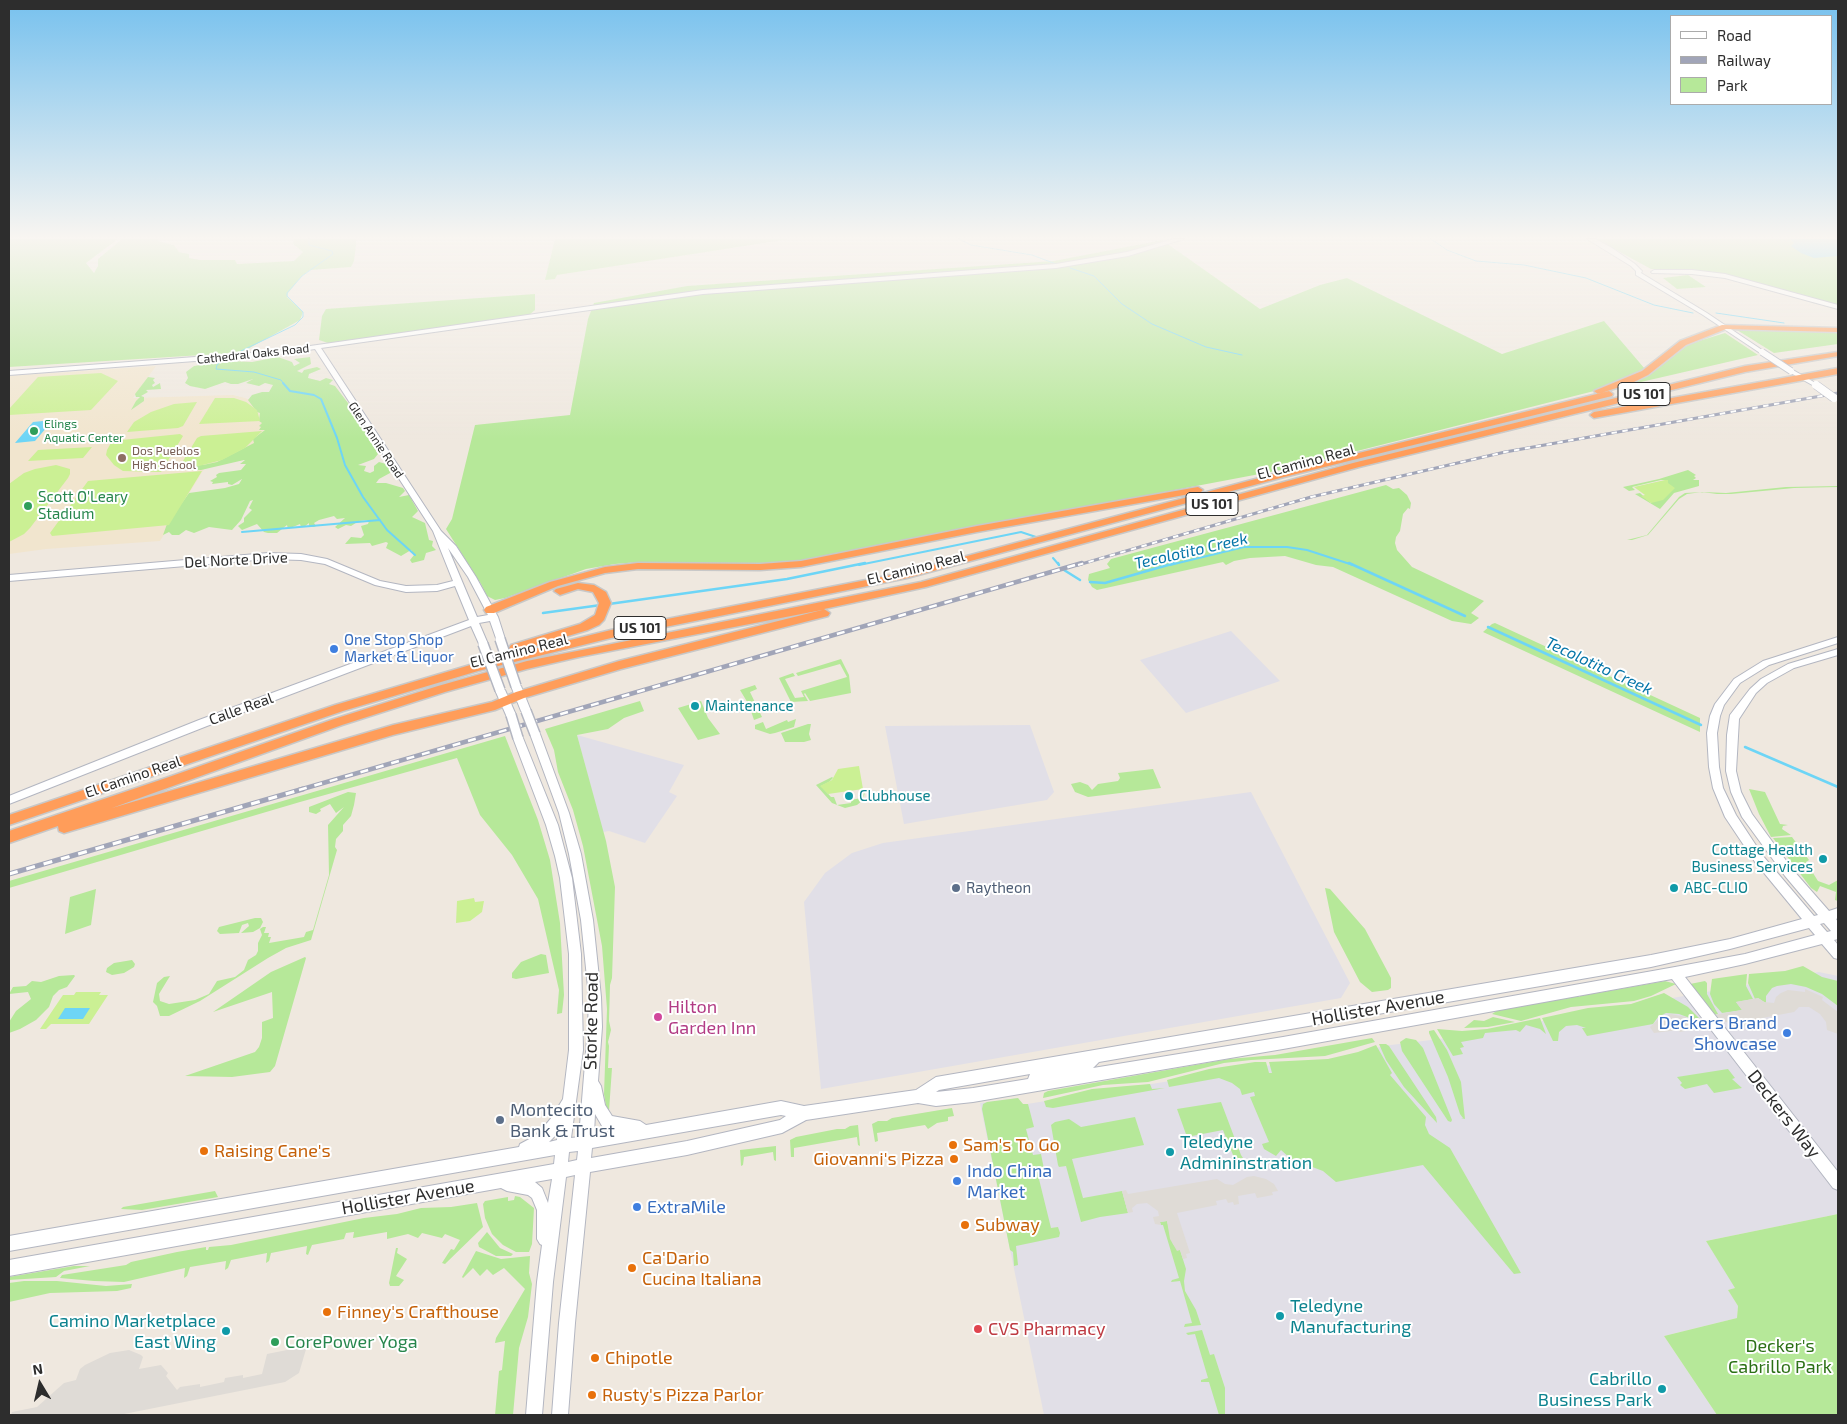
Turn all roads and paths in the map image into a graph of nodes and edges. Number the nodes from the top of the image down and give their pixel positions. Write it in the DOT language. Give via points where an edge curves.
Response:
graph roads {
  1 [pos="607,305"];
  2 [pos="1692,305"];
  3 [pos="1697,305"];
  4 [pos="1705,314"];
  5 [pos="1725,327"];
  6 [pos="1838,330"];
  7 [pos="343,344"];
  8 [pos="1838,347"];
  9 [pos="317,348"];
  10 [pos="1838,354"];
  11 [pos="323,358"];
  12 [pos="1838,371"];
  13 [pos="9,372"];
  14 [pos="1802,378"];
  15 [pos="1836,399"];
  16 [pos="1482,424"];
  17 [pos="1452,442"];
  18 [pos="1282,474"];
  19 [pos="436,531"];
  20 [pos="974,571"];
  21 [pos="9,578"];
  22 [pos="458,582"];
  23 [pos="491,614"];
  24 [pos="474,621"];
  25 [pos="500,639"];
  26 [pos="1838,640"];
  27 [pos="1838,652"];
  28 [pos="518,690"];
  29 [pos="502,696"];
  30 [pos="339,708"];
  31 [pos="9,800"];
  32 [pos="9,820"];
  33 [pos="9,837"];
  34 [pos="9,842"];
  35 [pos="1833,915"];
  36 [pos="1812,922"];
  37 [pos="1838,930"];
  38 [pos="1838,934"];
  39 [pos="1826,939"];
  40 [pos="1838,954"];
  41 [pos="1675,973"];
  42 [pos="1094,1058"];
  43 [pos="590,1075"];
  44 [pos="1032,1085"];
  45 [pos="572,1086"];
  46 [pos="918,1096"];
  47 [pos="804,1113"];
  48 [pos="664,1128"];
  49 [pos="586,1141"];
  50 [pos="564,1145"];
  51 [pos="510,1154"];
  52 [pos="583,1166"];
  53 [pos="561,1170"];
  54 [pos="1838,1183"];
  55 [pos="473,1185"];
  56 [pos="9,1244"];
  57 [pos="9,1268"];
  58 [pos="545,1282"];
  59 [pos="534,1415"];
  60 [pos="560,1415"];
  1 -- 7 [label="main road, Cathedral Oaks Road"];
  2 -- 4 [label="main road"];
  3 -- 4 [label="main road"];
  4 -- 5 [label="main road"];
  5 -- 6 [label="highway"];
  5 -- 14 [label="main road, bridge"];
  5 -- 16 [label="highway" via="1683,343 1645,373 1629,381"];
  7 -- 9 [label="main road, Cathedral Oaks Road"];
  7 -- 11 [label="main road" via="326,352"];
  8 -- 16 [label="highway, El Camino Real / US 101" via="1715,368"];
  9 -- 11 [label="main road, Glen Annie Road"];
  9 -- 13 [label="main road, Cathedral Oaks Road"];
  10 -- 17 [label="highway, El Camino Real / US 101" via="1745,369"];
  11 -- 19 [label="main road, Glen Annie Road"];
  12 -- 14 [label="highway"];
  14 -- 15 [label="main road, bridge"];
  14 -- 17 [label="highway"];
  16 -- 18 [label="highway, El Camino Real / US 101"];
  17 -- 20 [label="highway, El Camino Real / US 101" via="1293,481"];
  18 -- 23 [label="highway" via="801,564 638,566 605,570 554,584"];
  18 -- 30 [label="highway, El Camino Real / US 101" via="907,576 611,634 435,678"];
  19 -- 22 [label="main road, Glen Annie Road"];
  19 -- 23 [label="main road, Glen Annie Road" via="462,560"];
  20 -- 28 [label="highway" via="955,581"];
  20 -- 33 [label="highway, El Camino Real / US 101" via="854,600 579,653 482,677 338,722"];
  21 -- 22 [label="main road, Del Norte Drive" via="275,556 327,562 378,583 406,589 438,588"];
  22 -- 24 [label="main road, Glen Annie Road"];
  23 -- 24 [label="main road, Calle Real"];
  23 -- 25 [label="main road, Glen Annie Road"];
  23 -- 30 [label="highway" via="578,586 597,590 604,604 595,622 584,627 476,660"];
  24 -- 29 [label="main road, Glen Annie Road, bridge"];
  24 -- 31 [label="main road, Calle Real"];
  25 -- 28 [label="main road, Storke Road, bridge"];
  26 -- 36 [label="main road" via="1785,656 1737,681 1727,692 1713,727 1718,788 1730,817 1759,859"];
  27 -- 35 [label="main road" via="1791,666 1764,680 1734,718 1731,750 1733,781 1748,817 1789,873"];
  28 -- 29 [label="highway"];
  28 -- 43 [label="main road, Storke Road, bridge" via="570,831 581,883 594,982 595,1027"];
  29 -- 34 [label="highway" via="495,706 393,730"];
  29 -- 45 [label="main road, Storke Road, bridge" via="552,825 566,878 575,963 576,1050"];
  30 -- 32 [label="highway, El Camino Real / US 101"];
  35 -- 36 [label="main road, Hollister Avenue"];
  35 -- 37 [label="main road"];
  36 -- 39 [label="main road"];
  36 -- 42 [label="main road, Hollister Avenue" via="1651,961"];
  38 -- 39 [label="main road, Hollister Avenue"];
  39 -- 40 [label="main road"];
  39 -- 41 [label="main road, Hollister Avenue"];
  41 -- 44 [label="main road, Hollister Avenue"];
  41 -- 54 [label="main road, Deckers Way"];
  42 -- 44 [label="main road" via="1085,1067 1036,1076"];
  42 -- 46 [label="main road, Hollister Avenue" via="936,1084"];
  43 -- 48 [label="main road" via="599,1108 607,1120 624,1127"];
  43 -- 49 [label="main road, Storke Road"];
  44 -- 46 [label="main road, Hollister Avenue" via="936,1099"];
  45 -- 50 [label="main road, Storke Road"];
  45 -- 51 [label="main road" via="563,1112 548,1133 530,1147"];
  46 -- 47 [label="main road, Hollister Avenue"];
  47 -- 48 [label="main road, Hollister Avenue" via="782,1108"];
  47 -- 52 [label="main road, Hollister Avenue" via="782,1126"];
  48 -- 49 [label="main road, Hollister Avenue"];
  49 -- 50 [label="main road, Hollister Avenue"];
  49 -- 52 [label="main road, Storke Road"];
  50 -- 51 [label="main road, Hollister Avenue"];
  50 -- 53 [label="main road, Storke Road"];
  51 -- 56 [label="main road, Hollister Avenue"];
  52 -- 53 [label="main road, Hollister Avenue"];
  52 -- 60 [label="main road, Storke Road"];
  53 -- 55 [label="main road, Hollister Avenue"];
  53 -- 58 [label="main road, Storke Road"];
  55 -- 57 [label="main road, Hollister Avenue"];
  55 -- 58 [label="main road" via="516,1184 532,1188 537,1193 544,1210 546,1229 542,1267"];
  58 -- 59 [label="main road, Storke Road"];
}
